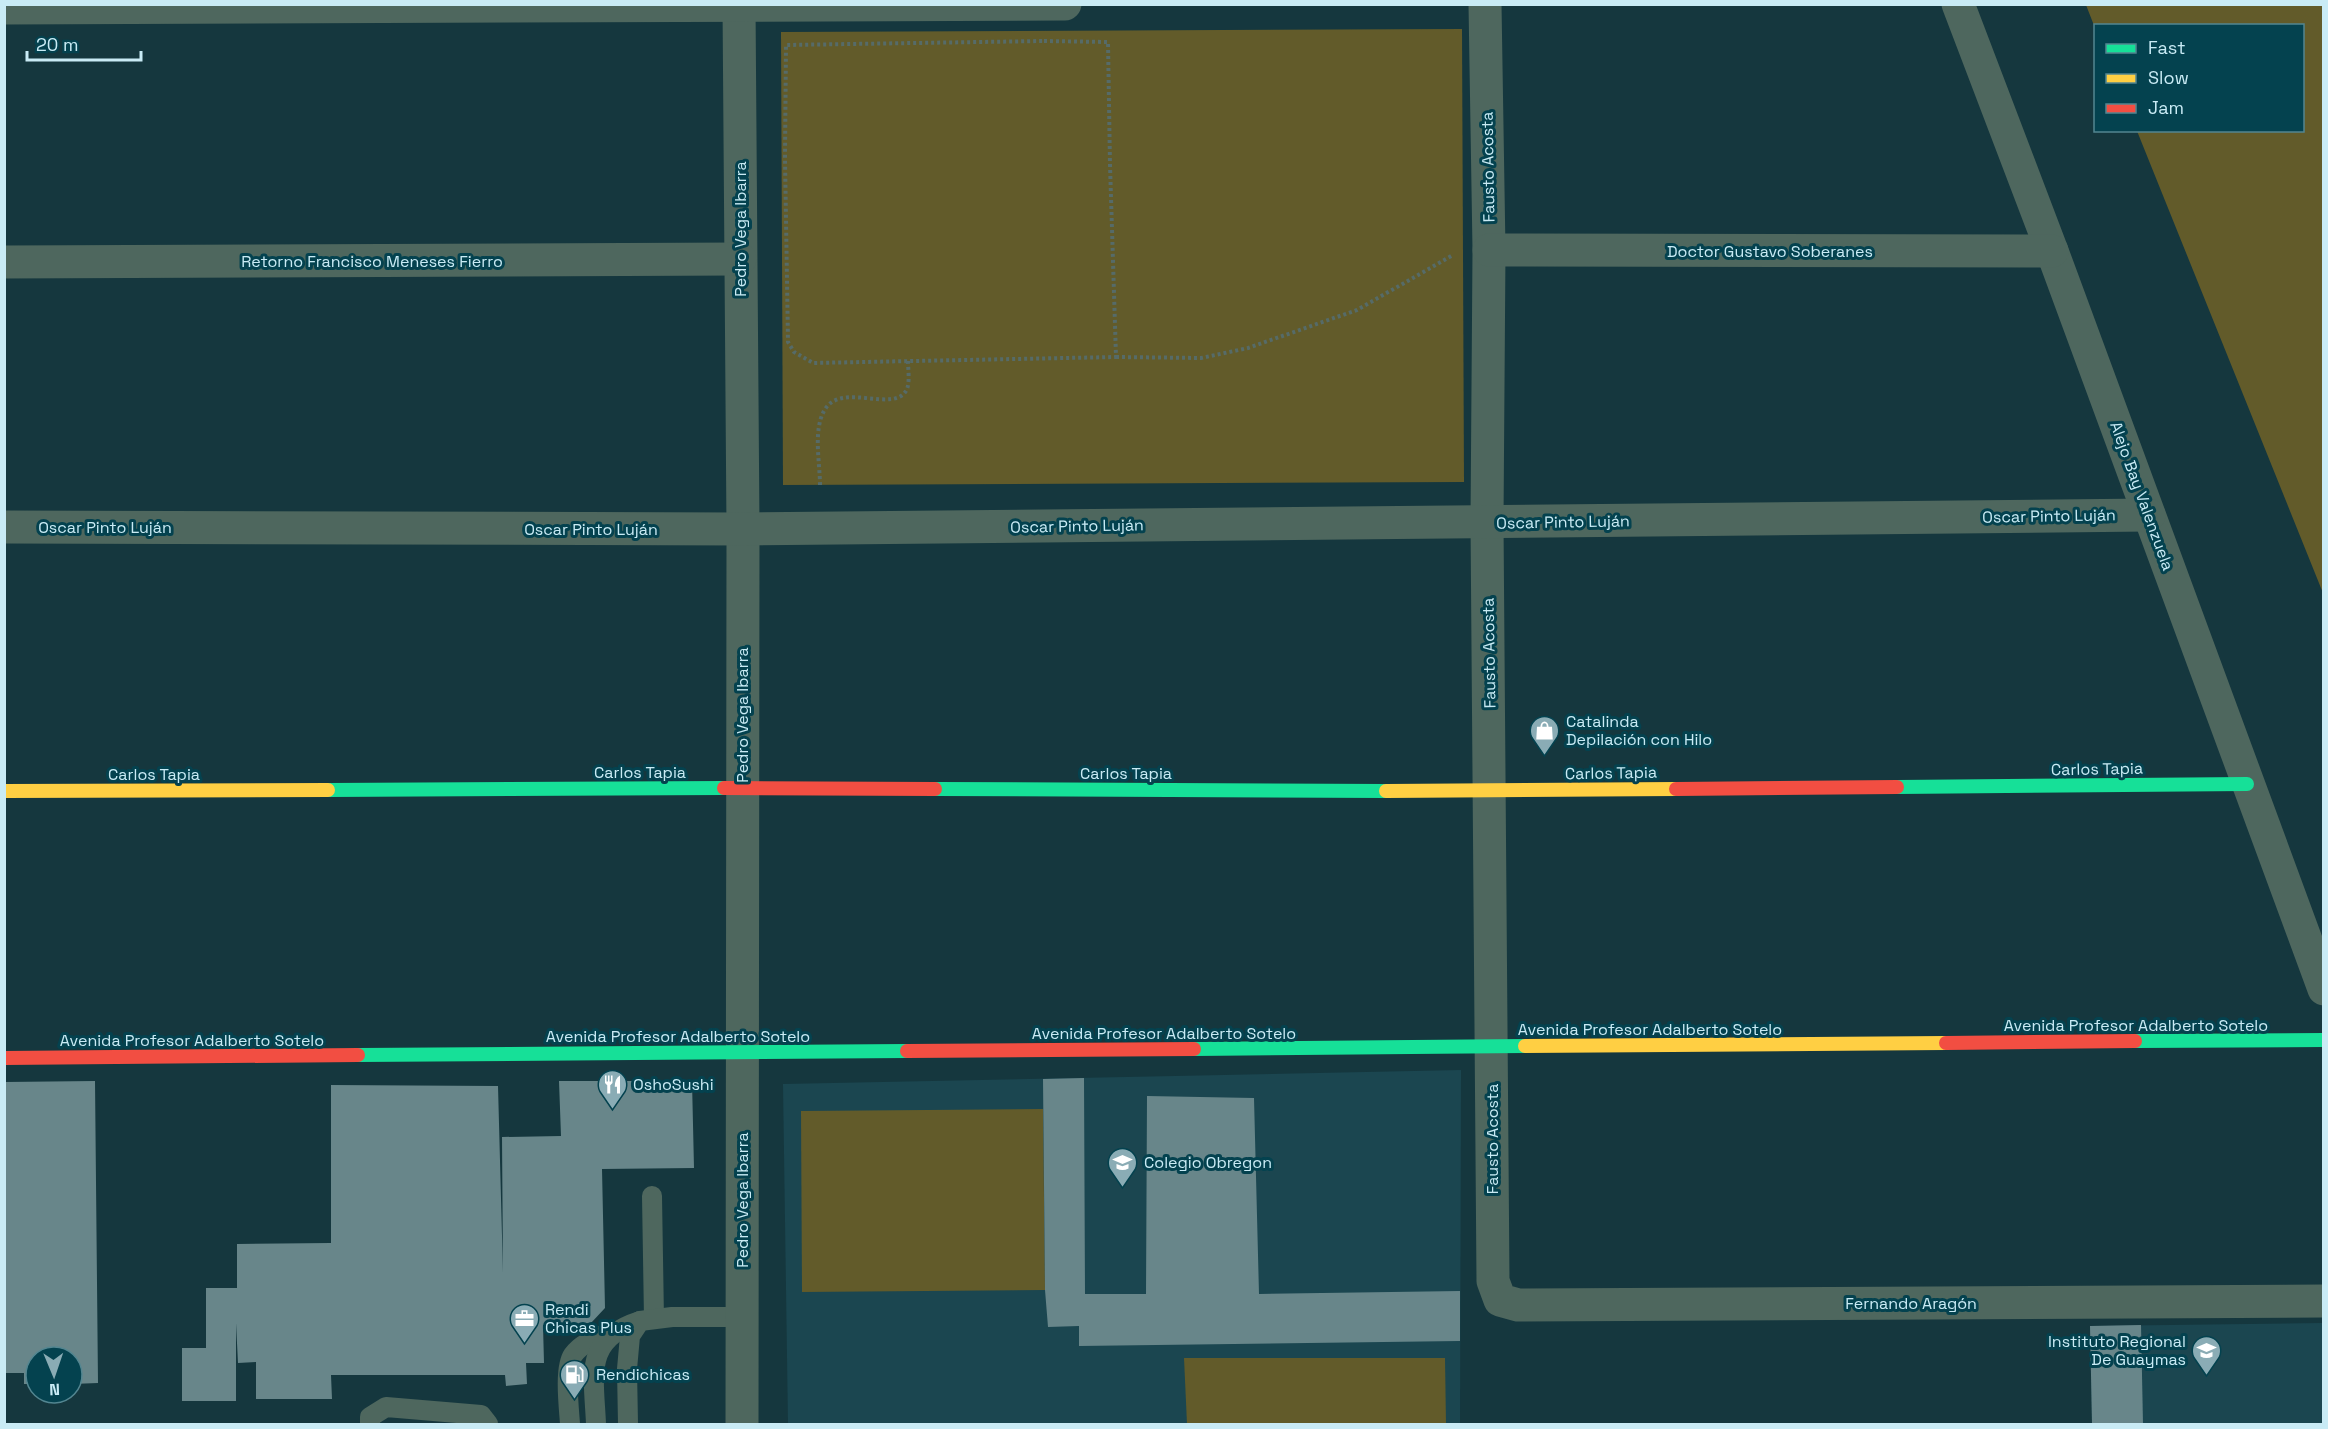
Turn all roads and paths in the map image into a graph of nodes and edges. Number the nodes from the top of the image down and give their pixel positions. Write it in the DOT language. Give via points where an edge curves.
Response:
graph roads {
  1 [pos="1065,4"];
  2 [pos="1485,4"];
  3 [pos="1958,4"];
  4 [pos="739,5"];
  5 [pos="4,8"];
  6 [pos="1476,250"];
  7 [pos="2052,251"];
  8 [pos="740,259"];
  9 [pos="4,262"];
  10 [pos="1116,357"];
  11 [pos="908,361"];
  12 [pos="820,484"];
  13 [pos="2149,515"];
  14 [pos="1487,522"];
  15 [pos="4,527"];
  16 [pos="742,530"];
  17 [pos="2247,783"];
  18 [pos="742,788"];
  19 [pos="4,791"];
  20 [pos="1490,791"];
  21 [pos="2324,989"];
  22 [pos="2324,1040"];
  23 [pos="1491,1046"];
  24 [pos="741,1052"];
  25 [pos="4,1058"];
  26 [pos="652,1196"];
  27 [pos="1500,1300"];
  28 [pos="2324,1301"];
  29 [pos="742,1317"];
  30 [pos="647,1320"];
  31 [pos="620,1327"];
  32 [pos="370,1425"];
  33 [pos="488,1425"];
  34 [pos="570,1425"];
  35 [pos="596,1425"];
  36 [pos="628,1425"];
  37 [pos="742,1425"];
  1 -- 4 [label="street"];
  2 -- 6 [label="street, Fausto Acosta"];
  3 -- 7 [label="street, Alejo Bay Valenzuela"];
  4 -- 5 [label="street"];
  4 -- 8 [label="street, Pedro Vega Ibarra"];
  6 -- 7 [label="street, Doctor Gustavo Soberanes"];
  6 -- 10 [label="path" via="1357,310 1248,348 1201,358"];
  6 -- 14 [label="street, Fausto Acosta"];
  7 -- 13 [label="street, Alejo Bay Valenzuela"];
  8 -- 9 [label="street, Retorno Francisco Meneses Fierro"];
  8 -- 16 [label="street, Pedro Vega Ibarra"];
  10 -- 11 [label="path"];
  10 -- 11 [label="path" via="1108,42 786,45 788,342 794,352 813,363"];
  11 -- 12 [label="path" via="907,389 901,396 841,397 824,411 820,423"];
  13 -- 14 [label="street, Oscar Pinto Luján"];
  13 -- 17 [label="street, Alejo Bay Valenzuela"];
  14 -- 16 [label="street, Oscar Pinto Luján"];
  14 -- 20 [label="street, Fausto Acosta"];
  15 -- 16 [label="street, Oscar Pinto Luján"];
  16 -- 18 [label="street, Pedro Vega Ibarra"];
  17 -- 20 [label="street, Carlos Tapia"];
  17 -- 21 [label="street, Alejo Bay Valenzuela"];
  18 -- 19 [label="street, Carlos Tapia"];
  18 -- 20 [label="street, Carlos Tapia"];
  18 -- 24 [label="street, Pedro Vega Ibarra"];
  20 -- 23 [label="street, Fausto Acosta"];
  22 -- 23 [label="street, Avenida Profesor Adalberto Sotelo"];
  23 -- 24 [label="street, Avenida Profesor Adalberto Sotelo"];
  23 -- 27 [label="street, Fausto Acosta" via="1493,1281"];
  24 -- 25 [label="street, Avenida Profesor Adalberto Sotelo"];
  24 -- 29 [label="street, Pedro Vega Ibarra"];
  26 -- 30 [label="lane"];
  27 -- 28 [label="street, Fernando Aragón" via="1518,1305"];
  29 -- 30 [label="lane"];
  29 -- 37 [label="street, Pedro Vega Ibarra"];
  30 -- 31 [label="lane"];
  30 -- 36 [label="lane" via="630,1336"];
  31 -- 34 [label="lane" via="585,1344 573,1355 568,1366"];
  31 -- 35 [label="lane" via="596,1355"];
  32 -- 33 [label="lane" via="370,1417 386,1407 481,1415"];
}
